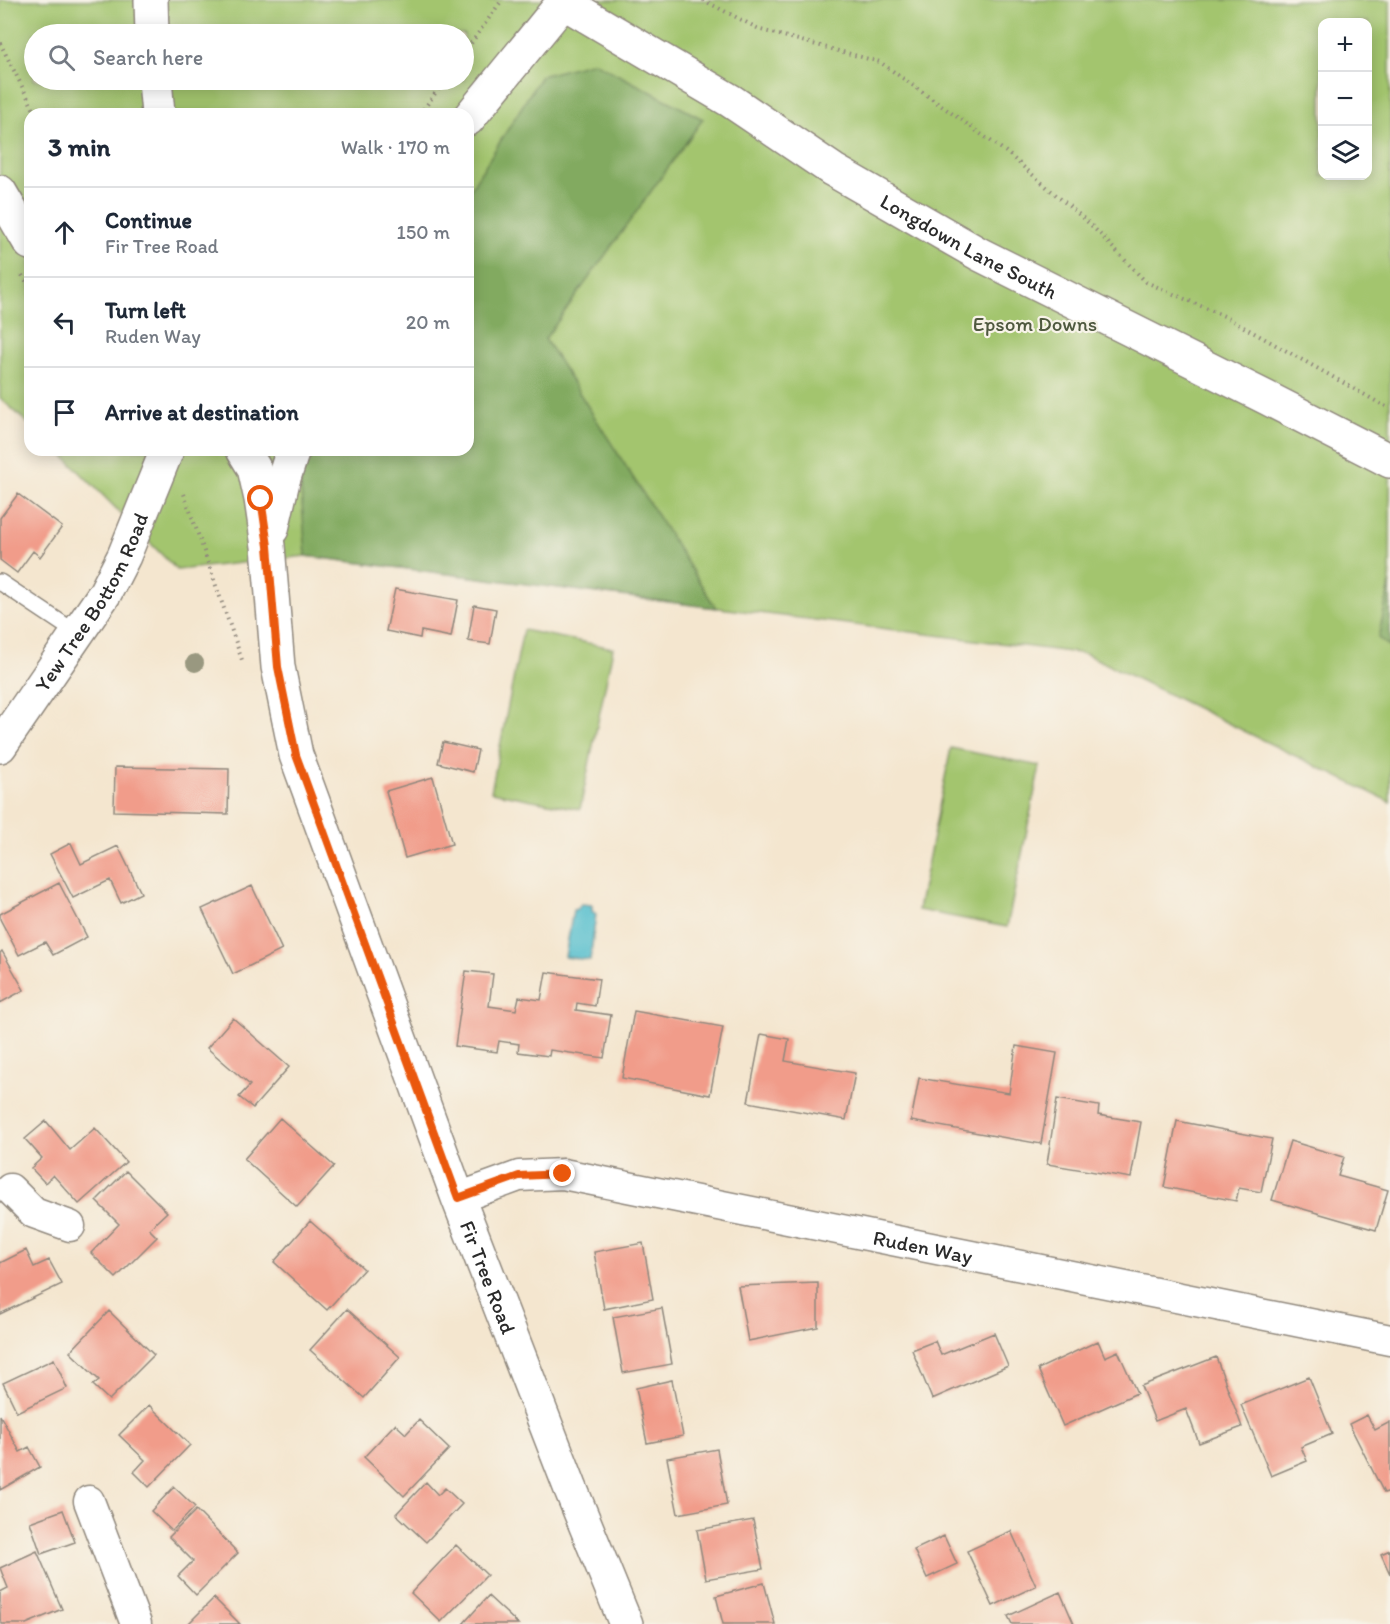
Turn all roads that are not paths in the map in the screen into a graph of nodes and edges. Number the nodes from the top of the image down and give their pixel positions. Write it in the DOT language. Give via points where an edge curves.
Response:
graph roads {
  1 [pos="152,0"];
  2 [pos="564,1"];
  3 [pos="152,24"];
  4 [pos="156,90"];
  5 [pos="157,108"];
  6 [pos="474,112"];
  7 [pos="0,192"];
  8 [pos="24,233"];
  9 [pos="247,456"];
  10 [pos="291,456"];
  11 [pos="164,458"];
  12 [pos="1390,461"];
  13 [pos="268,546"];
  14 [pos="0,582"];
  15 [pos="78,634"];
  16 [pos="1,744"];
  17 [pos="3,1185"];
  18 [pos="458,1198"];
  19 [pos="70,1226"];
  20 [pos="1390,1341"];
  21 [pos="89,1501"];
  22 [pos="136,1624"];
  23 [pos="626,1624"];
  1 -- 3 [label="main road"];
  2 -- 6 [label="main road"];
  2 -- 12 [label="main road, Longdown Lane South" via="731,101 833,170 979,254"];
  4 -- 5 [label="main road"];
  7 -- 8 [label="main road"];
  9 -- 13 [label="main road, Fir Tree Road" via="254,468"];
  10 -- 13 [label="main road, Fir Tree Road"];
  11 -- 15 [label="main road, Yew Tree Bottom Road" via="124,556"];
  13 -- 18 [label="main road, Fir Tree Road" via="278,667 296,755"];
  14 -- 15 [label="lane"];
  15 -- 16 [label="main road, Yew Tree Bottom Road"];
  17 -- 19 [label="street" via="34,1213"];
  18 -- 20 [label="street, Ruden Way" via="519,1176 563,1174"];
  18 -- 23 [label="main road, Fir Tree Road"];
  21 -- 22 [label="street"];
}
